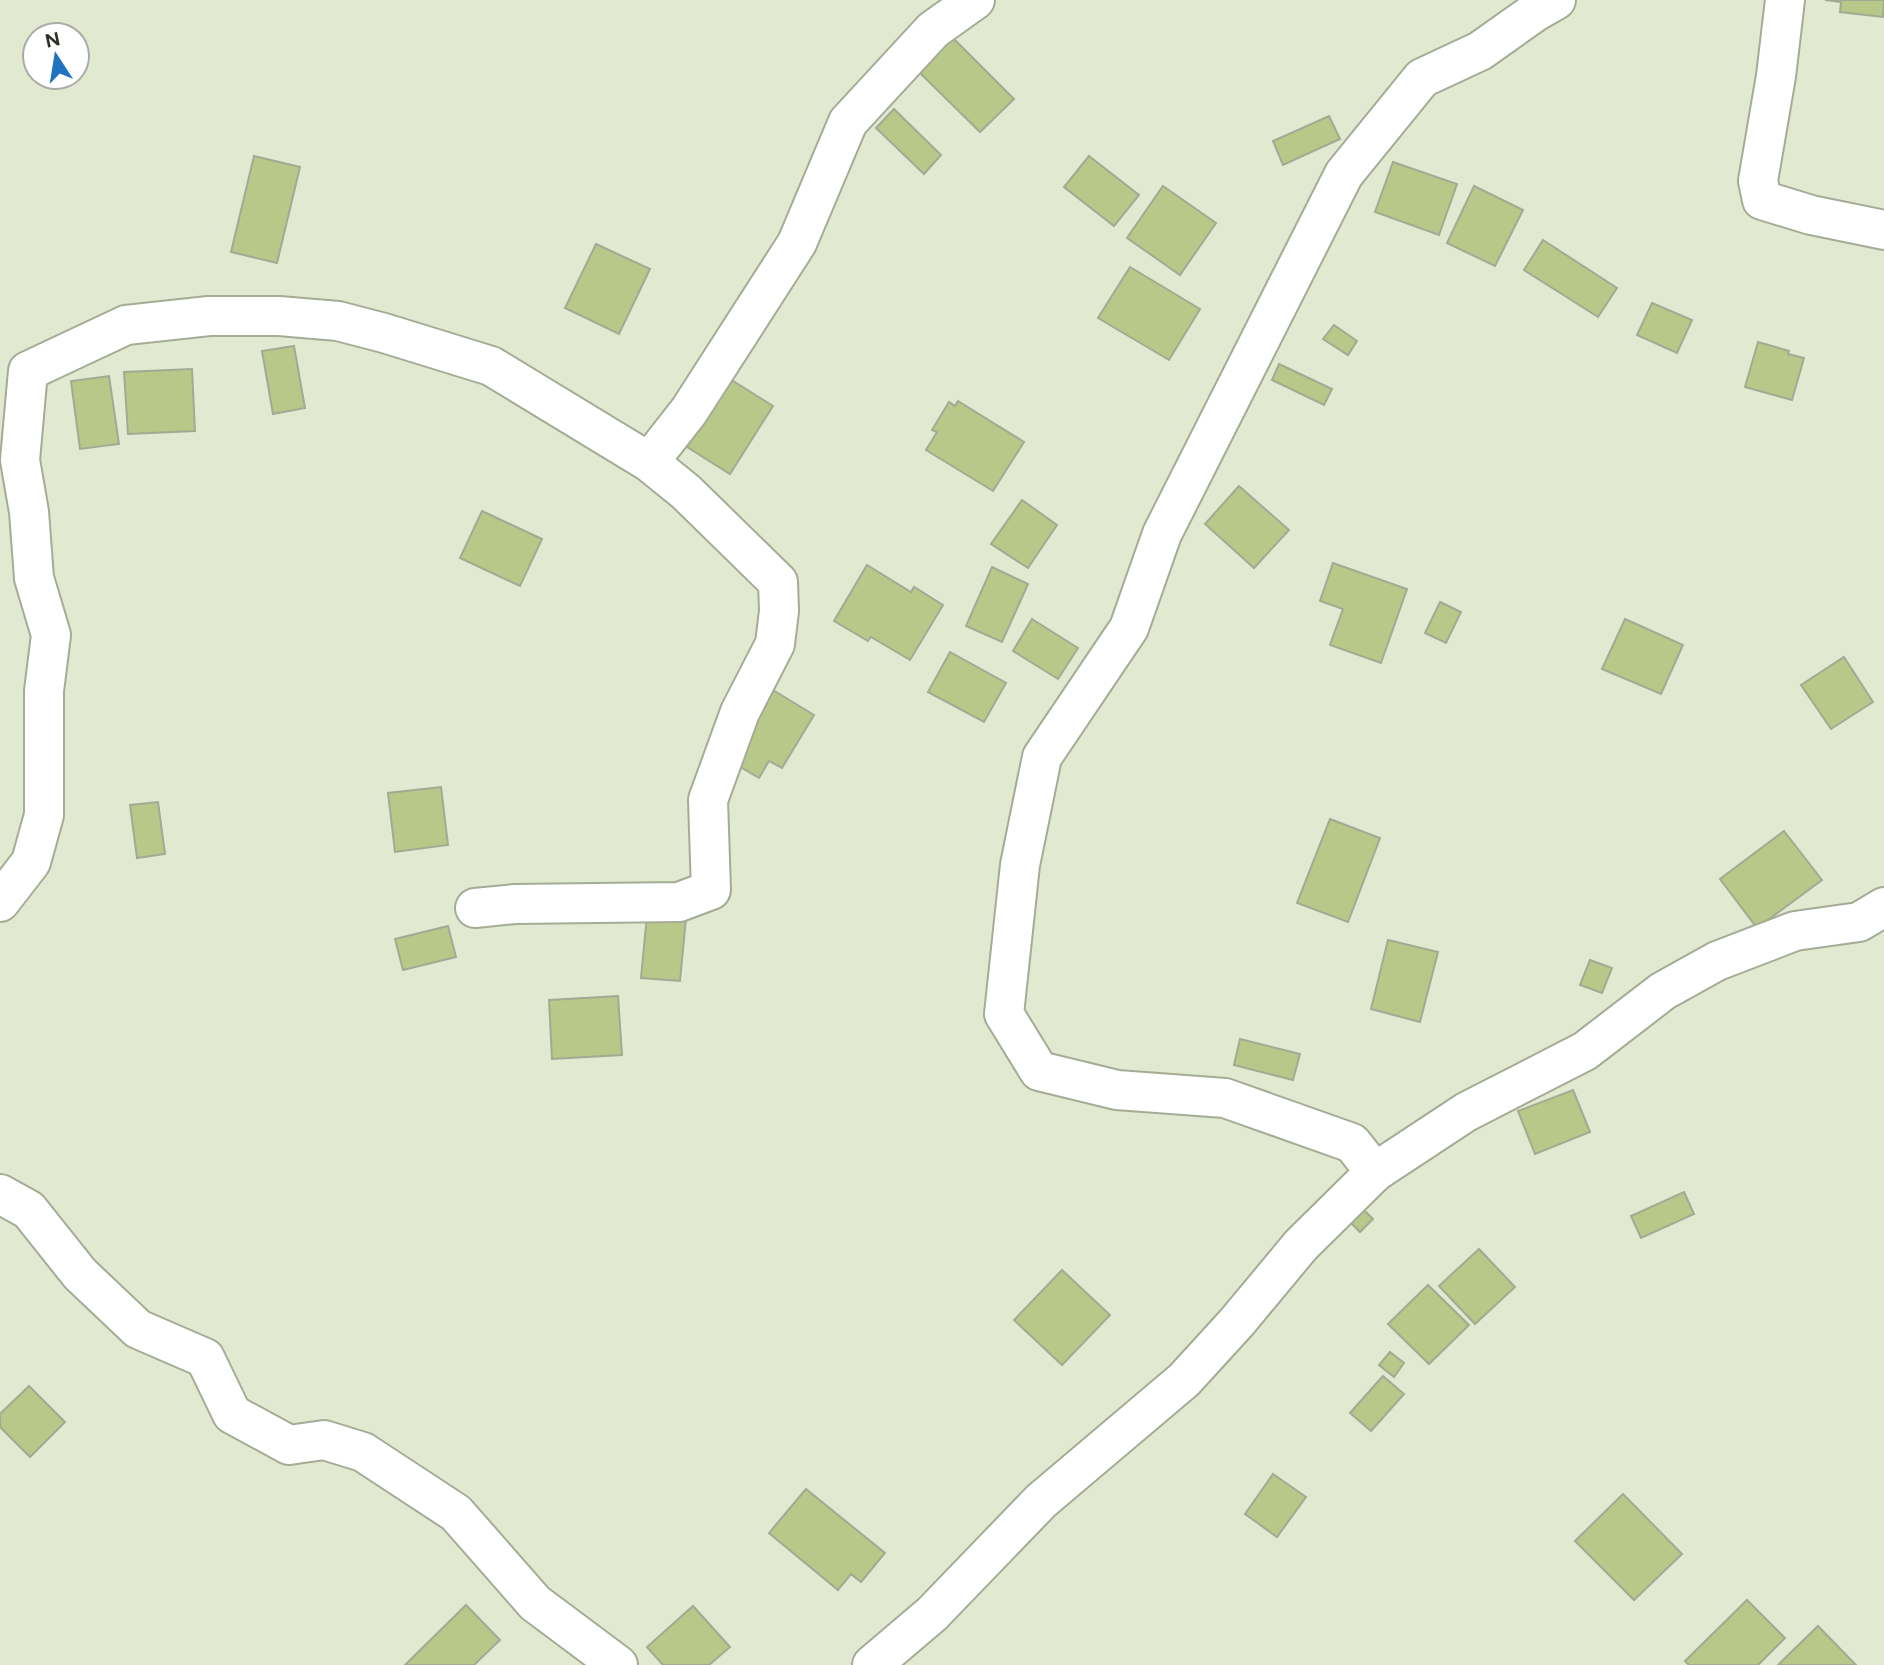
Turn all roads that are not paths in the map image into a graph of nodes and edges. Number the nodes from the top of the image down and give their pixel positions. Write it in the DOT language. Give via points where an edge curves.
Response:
graph roads {
  1 [pos="975,0"];
  2 [pos="1556,0"];
  3 [pos="1785,0"];
  4 [pos="1884,230"];
  5 [pos="649,462"];
  6 [pos="0,902"];
  7 [pos="1884,907"];
  8 [pos="475,908"];
  9 [pos="1375,1172"];
  10 [pos="0,1194"];
  11 [pos="618,1665"];
  12 [pos="872,1665"];
  1 -- 5 [label="street" via="933,30 848,122 797,243 689,411"];
  2 -- 9 [label="street" via="1480,51 1422,78 1344,174 1162,534 1129,628 1042,757 1020,866 1004,1014 1039,1071 1117,1090 1224,1098 1352,1143"];
  3 -- 4 [label="street" via="1758,181 1762,200"];
  5 -- 6 [label="street" via="491,366 338,321 209,316 126,325 28,371 20,460 34,578 51,635 44,691 44,815 31,862"];
  5 -- 8 [label="street" via="778,582 775,644 740,712 708,800 711,891 680,902"];
  7 -- 9 [label="street" via="1858,922 1795,930 1717,961 1663,991 1585,1051 1466,1112"];
  9 -- 12 [label="street" via="1301,1245 1184,1380 1041,1501 932,1614"];
  10 -- 11 [label="street" via="29,1210 80,1274 138,1329 205,1358 232,1414 289,1445 324,1440 363,1452 445,1505 535,1603"];
}
